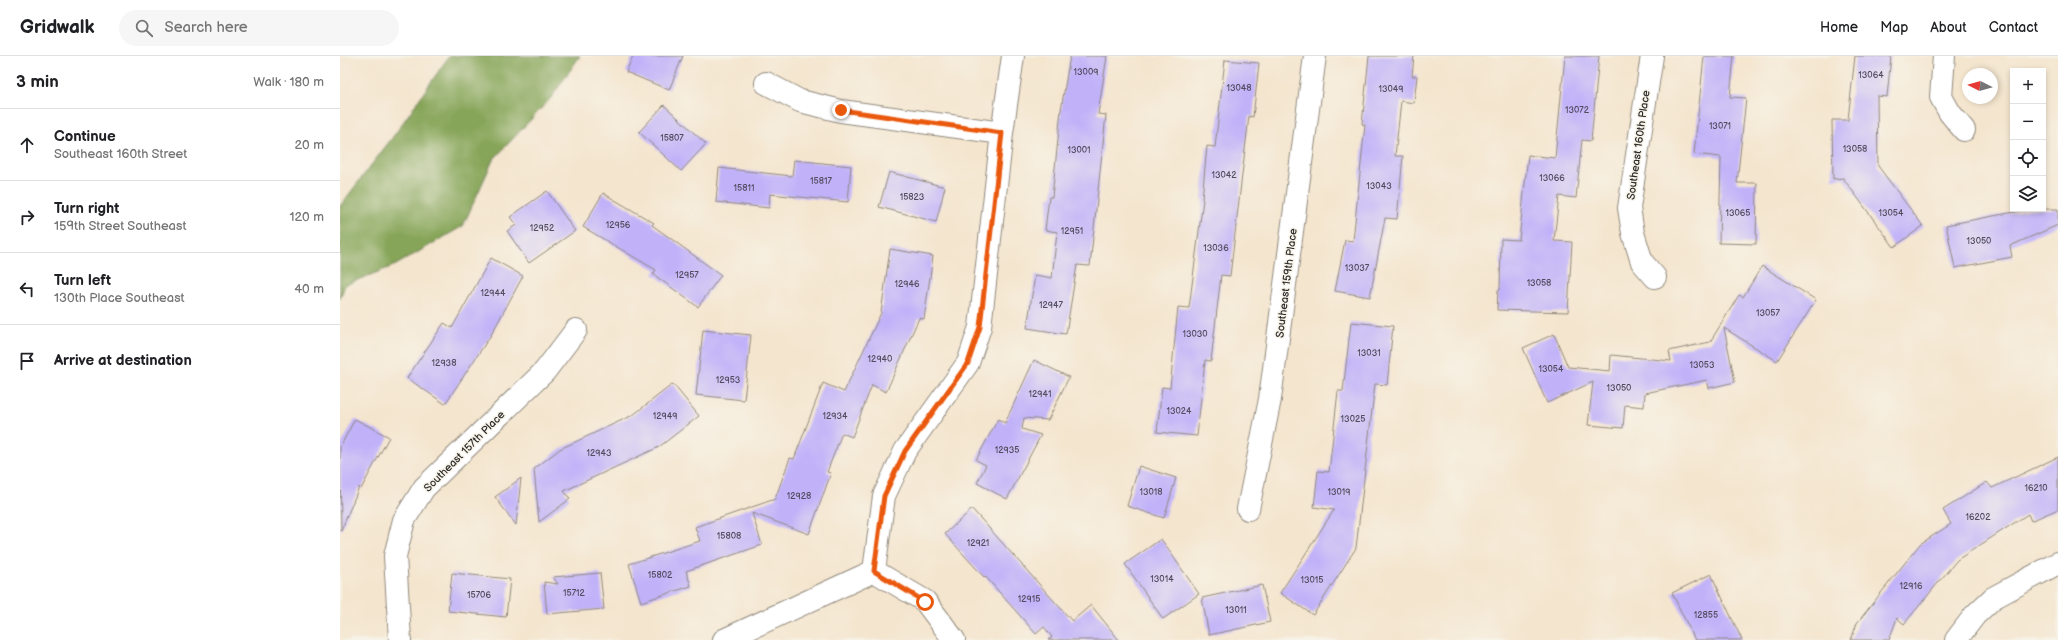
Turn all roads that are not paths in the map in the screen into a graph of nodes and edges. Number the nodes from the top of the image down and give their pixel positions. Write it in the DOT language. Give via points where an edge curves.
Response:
graph roads {
  1 [pos="1013,56"];
  2 [pos="1315,56"];
  3 [pos="1652,56"];
  4 [pos="1944,56"];
  5 [pos="766,83"];
  6 [pos="1964,130"];
  7 [pos="1002,133"];
  8 [pos="1655,277"];
  9 [pos="576,330"];
  10 [pos="1248,509"];
  11 [pos="2058,563"];
  12 [pos="874,571"];
  13 [pos="400,640"];
  14 [pos="724,640"];
  15 [pos="954,640"];
  16 [pos="1956,640"];
  1 -- 7 [label="street"];
  2 -- 10 [label="street, Southeast 159th Place" via="1270,399"];
  3 -- 8 [label="street, Southeast 160th Place" via="1629,208 1642,262"];
  4 -- 6 [label="street" via="1941,97"];
  5 -- 7 [label="street" via="800,100 841,110"];
  7 -- 12 [label="street" via="980,327 968,363 905,451 884,496"];
  9 -- 13 [label="street, Southeast 157th Place" via="545,371 424,488 404,520 395,556"];
  11 -- 16 [label="street" via="1992,598"];
  12 -- 14 [label="street"];
  12 -- 15 [label="street" via="925,602"];
}
